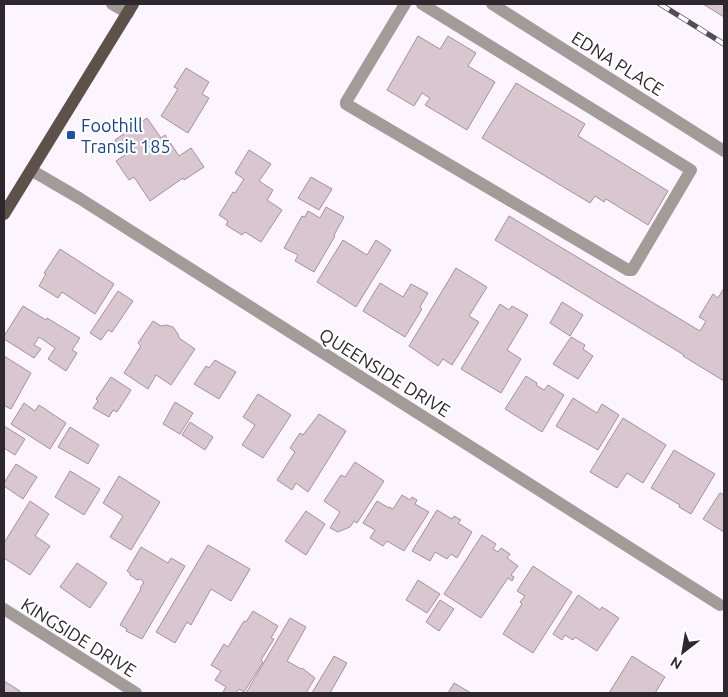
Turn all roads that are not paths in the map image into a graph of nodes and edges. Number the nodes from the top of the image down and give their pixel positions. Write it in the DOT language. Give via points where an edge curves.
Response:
graph roads {
  1 [pos="112,4"];
  2 [pos="405,4"];
  3 [pos="422,4"];
  4 [pos="492,4"];
  5 [pos="131,8"];
  6 [pos="724,151"];
  7 [pos="31,170"];
  8 [pos="4,214"];
  9 [pos="720,604"];
  10 [pos="4,609"];
  11 [pos="136,693"];
  1 -- 5 [label="street"];
  2 -- 3 [label="street" via="346,104 632,270 691,170"];
  4 -- 6 [label="street, EDNA PLACE"];
  5 -- 7 [label="main road"];
  7 -- 8 [label="main road"];
  7 -- 9 [label="street, QUEENSIDE DRIVE"];
  10 -- 11 [label="street, KINGSIDE DRIVE"];
}
